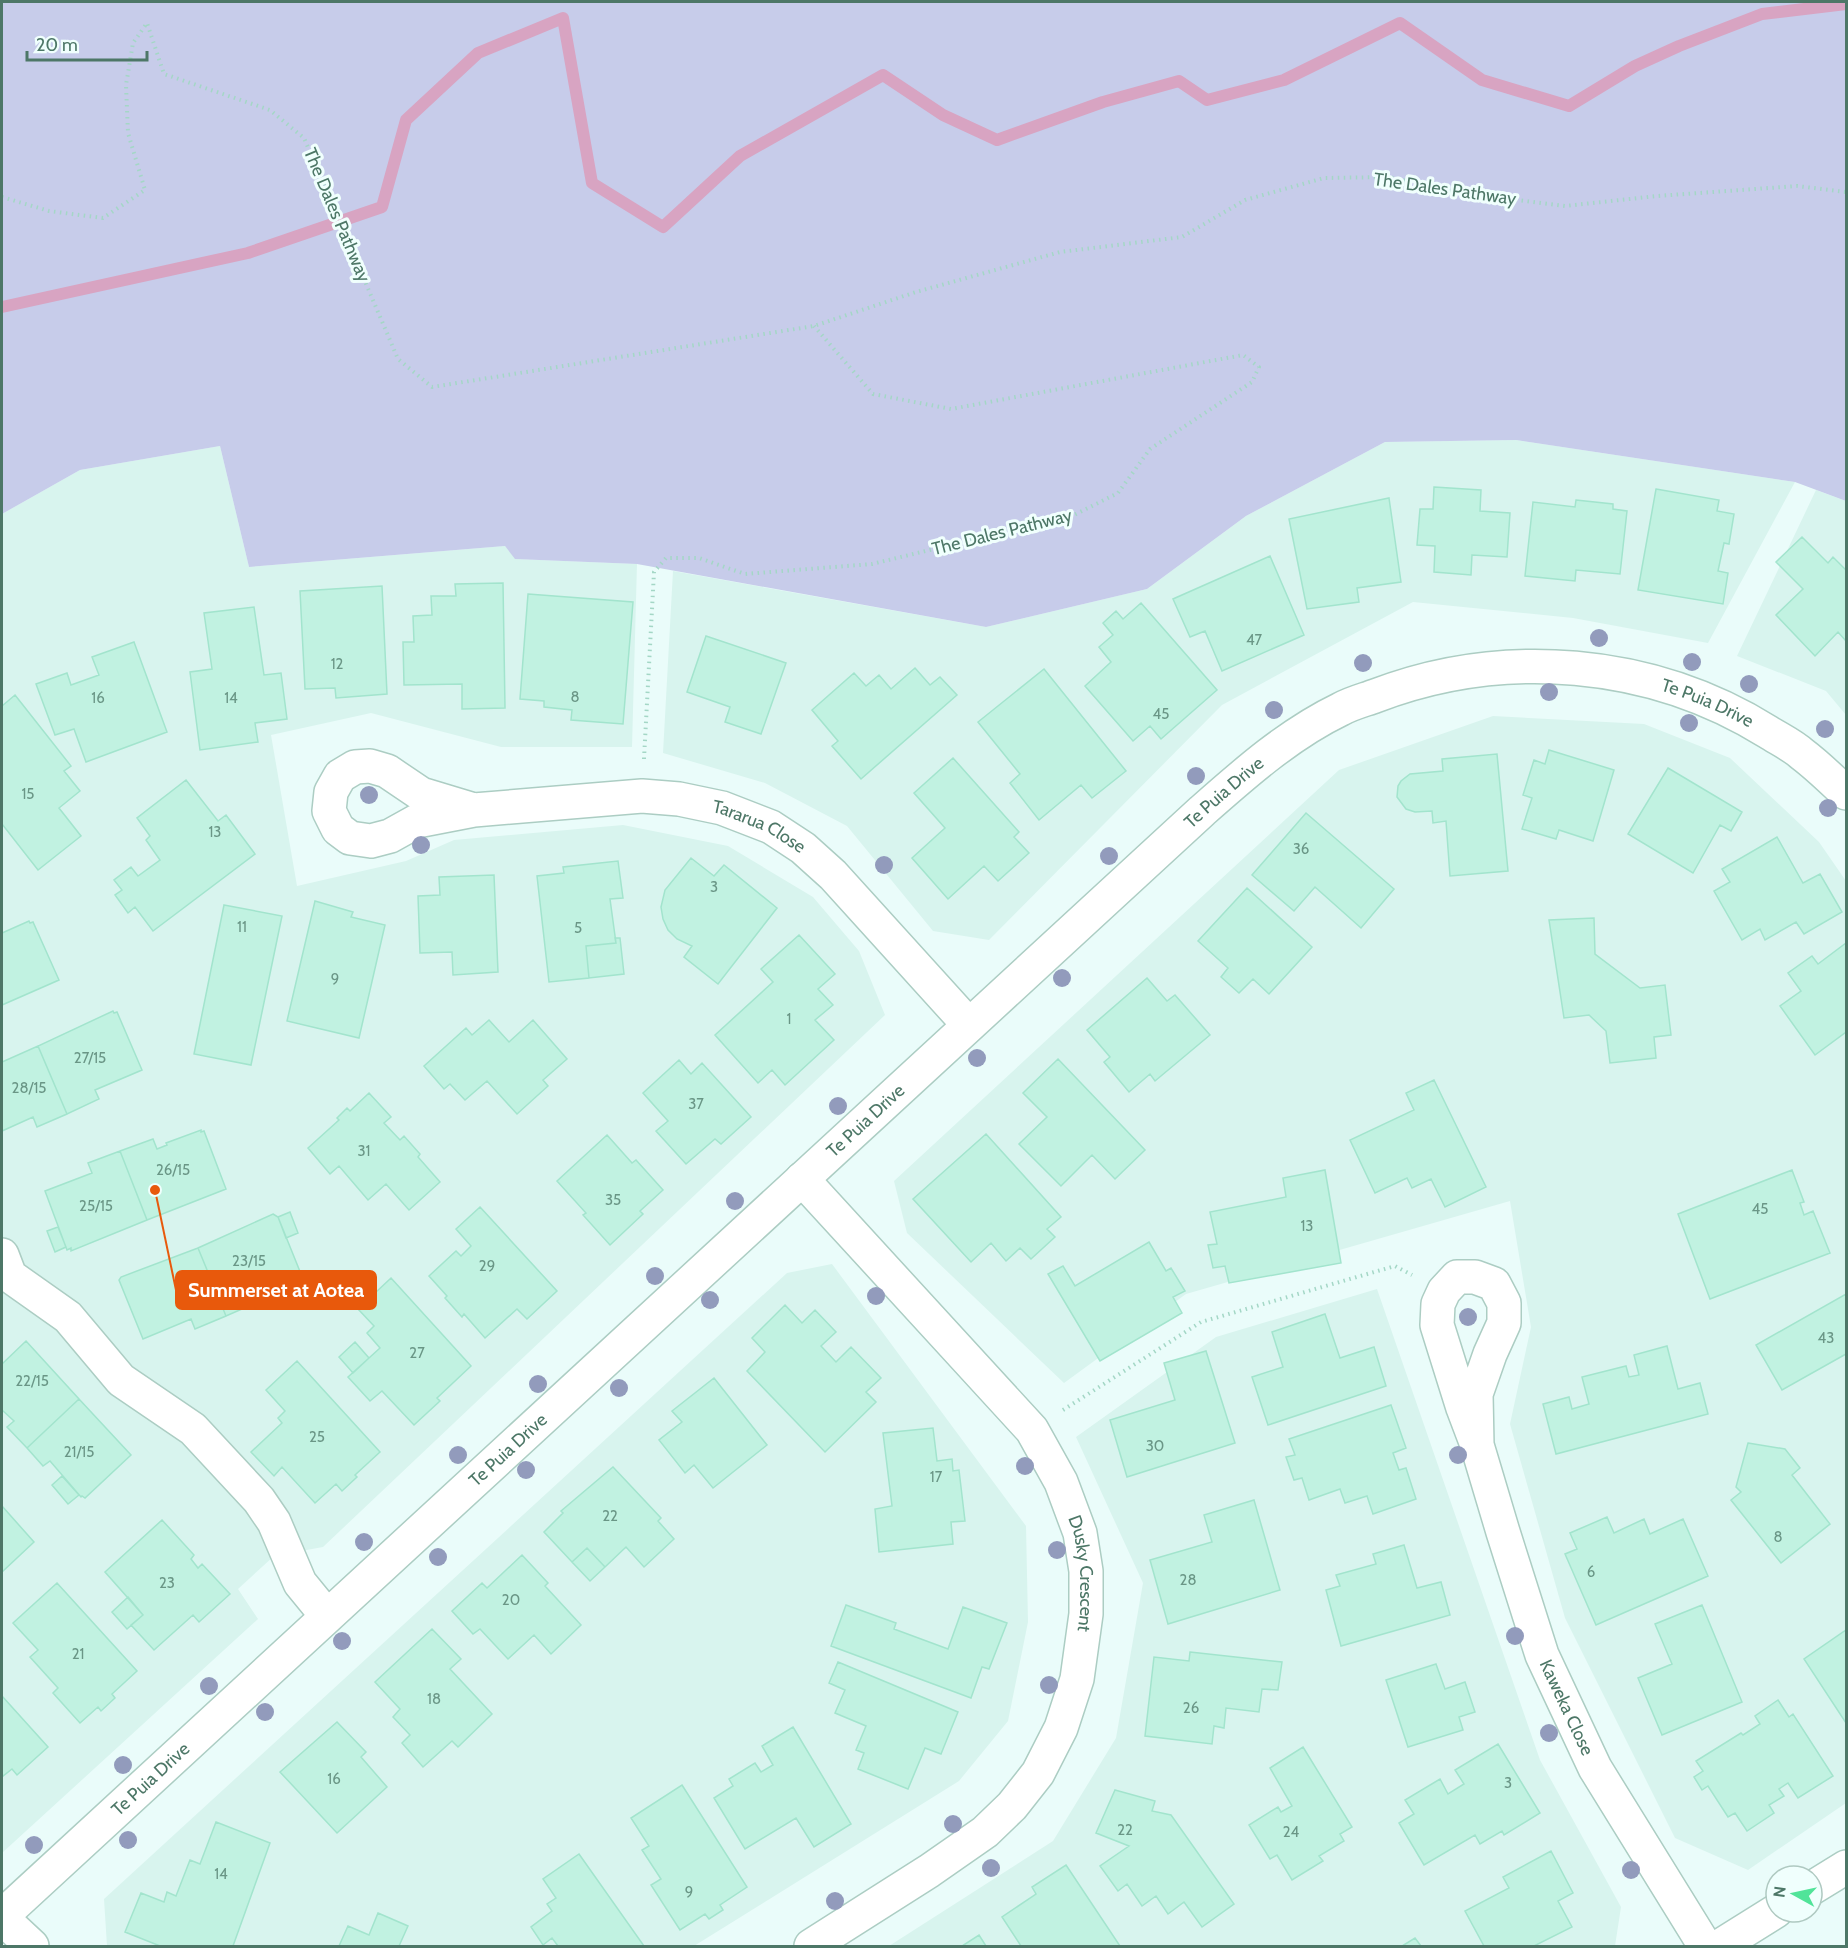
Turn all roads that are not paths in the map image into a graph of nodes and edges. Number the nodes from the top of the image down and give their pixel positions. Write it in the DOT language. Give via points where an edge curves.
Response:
graph roads {
  1 [pos="1846,793"];
  2 [pos="474,810"];
  3 [pos="969,1025"];
  4 [pos="802,1179"];
  5 [pos="4,1272"];
  6 [pos="1477,1445"];
  7 [pos="327,1616"];
  8 [pos="1846,1867"];
  9 [pos="1824,1881"];
  10 [pos="2,1917"];
  11 [pos="1764,1919"];
  12 [pos="32,1947"];
  13 [pos="811,1947"];
  14 [pos="1705,1947"];
  15 [pos="1719,1947"];
  1 -- 3 [label="street, Te Puia Drive" via="1801,753 1749,721 1696,695 1638,677 1581,668 1521,666 1411,682 1341,708 1256,764"];
  2 -- 3 [label="street, Tararua Close" via="642,796 722,808 771,827 833,875"];
  3 -- 4 [label="street, Te Puia Drive"];
  4 -- 7 [label="street, Te Puia Drive"];
  4 -- 13 [label="street, Dusky Crescent" via="1032,1430 1061,1482 1080,1533 1086,1571 1086,1614 1077,1679 1061,1728 1038,1773 985,1832"];
  5 -- 7 [label="street" via="68,1317 121,1380 193,1430 260,1500 274,1522 300,1583"];
  6 -- 6 [label="street, Kaweka Close" via="1476,1394 1504,1323 1504,1303 1494,1284 1474,1277 1457,1277 1438,1304 1437,1325"];
  6 -- 14 [label="street, Kaweka Close" via="1542,1655 1594,1768"];
  7 -- 10 [label="street, Te Puia Drive"];
  8 -- 9 [label="street"];
  10 -- 12 [label="street"];
  11 -- 15 [label="street"];
}
